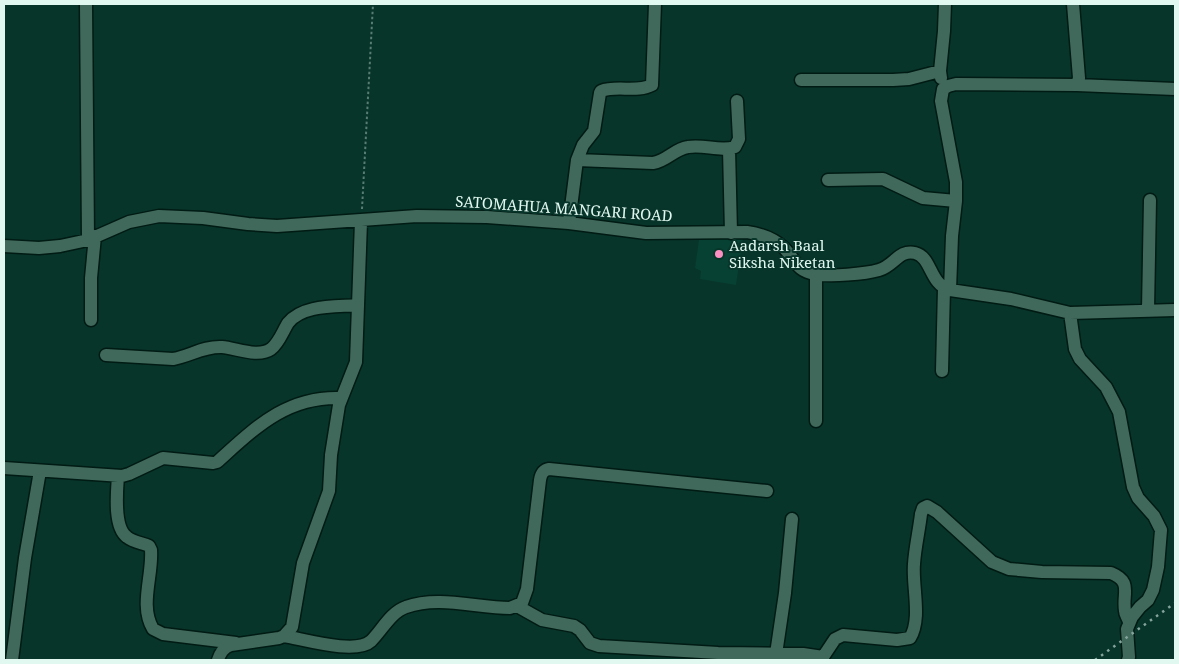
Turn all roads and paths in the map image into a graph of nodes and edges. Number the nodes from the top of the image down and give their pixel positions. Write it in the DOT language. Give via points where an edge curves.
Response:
graph roads {
  1 [pos="86,4"];
  2 [pos="372,4"];
  3 [pos="655,4"];
  4 [pos="945,4"];
  5 [pos="1074,4"];
  6 [pos="940,72"];
  7 [pos="801,80"];
  8 [pos="1077,85"];
  9 [pos="943,89"];
  10 [pos="1175,89"];
  11 [pos="737,101"];
  12 [pos="729,149"];
  13 [pos="577,160"];
  14 [pos="828,180"];
  15 [pos="1150,200"];
  16 [pos="956,201"];
  17 [pos="361,221"];
  18 [pos="568,223"];
  19 [pos="731,232"];
  20 [pos="91,238"];
  21 [pos="4,246"];
  22 [pos="816,275"];
  23 [pos="947,289"];
  24 [pos="358,305"];
  25 [pos="1148,310"];
  26 [pos="1175,310"];
  27 [pos="1070,313"];
  28 [pos="91,320"];
  29 [pos="106,355"];
  30 [pos="942,371"];
  31 [pos="341,398"];
  32 [pos="816,420"];
  33 [pos="4,468"];
  34 [pos="40,471"];
  35 [pos="118,476"];
  36 [pos="767,491"];
  37 [pos="792,519"];
  38 [pos="517,606"];
  39 [pos="1129,622"];
  40 [pos="284,636"];
  41 [pos="236,643"];
  42 [pos="776,654"];
  43 [pos="822,659"];
  44 [pos="12,660"];
  45 [pos="218,660"];
  46 [pos="1128,660"];
  1 -- 20 [label="street"];
  2 -- 17 [label="path"];
  3 -- 13 [label="street" via="652,85 602,90 594,132 582,145"];
  4 -- 6 [label="street"];
  5 -- 8 [label="street"];
  6 -- 7 [label="street" via="893,80"];
  6 -- 9 [label="street"];
  8 -- 9 [label="street" via="956,84"];
  8 -- 10 [label="street"];
  9 -- 16 [label="street"];
  11 -- 12 [label="street" via="739,139 735,147"];
  12 -- 13 [label="street" via="690,146 661,162 652,163"];
  12 -- 19 [label="street"];
  13 -- 18 [label="street"];
  14 -- 16 [label="street" via="883,179 923,198"];
  15 -- 25 [label="street"];
  16 -- 23 [label="street"];
  17 -- 18 [label="street, SATOMAHUA MANGARI ROAD" via="417,216"];
  17 -- 20 [label="street, SATOMAHUA MANGARI ROAD" via="278,226 159,216 129,222"];
  17 -- 24 [label="street"];
  18 -- 19 [label="street, SATOMAHUA MANGARI ROAD" via="646,233"];
  19 -- 22 [label="street, SATOMAHUA MANGARI ROAD" via="761,234 773,239 798,266"];
  20 -- 21 [label="street, SATOMAHUA MANGARI ROAD" via="39,248"];
  20 -- 28 [label="street"];
  22 -- 23 [label="street" via="880,270 888,267 902,253 914,252 925,259 932,275"];
  22 -- 32 [label="street"];
  23 -- 27 [label="street"];
  23 -- 30 [label="street"];
  24 -- 29 [label="street" via="301,314 290,321 271,349 264,351 208,348 173,359"];
  24 -- 31 [label="street" via="356,362"];
  25 -- 26 [label="street"];
  25 -- 27 [label="street"];
  27 -- 39 [label="street" via="1075,349 1106,387 1119,412 1133,487 1161,530 1153,590"];
  31 -- 35 [label="street" via="308,400 282,410 217,462 163,458"];
  31 -- 40 [label="street" via="329,491 303,563 292,627"];
  33 -- 34 [label="street"];
  34 -- 35 [label="street"];
  34 -- 44 [label="street"];
  35 -- 41 [label="street" via="118,522 122,532 151,550 147,600 153,629 163,634"];
  36 -- 38 [label="street" via="549,468 541,475 527,589 522,603"];
  37 -- 42 [label="street"];
  38 -- 40 [label="street" via="501,608 431,602 405,607 370,643 355,647"];
  38 -- 42 [label="street" via="542,620 574,626 590,643 599,646"];
  39 -- 43 [label="street" via="1125,612 1124,582 1120,576 1009,569 992,562 927,506 921,514 914,563 916,601 914,630 910,638 898,640 843,635 835,639"];
  39 -- 46 [label="street" via="1126,638"];
  40 -- 41 [label="street"];
  41 -- 45 [label="street" via="225,648"];
  42 -- 43 [label="street" via="803,654"];
}
